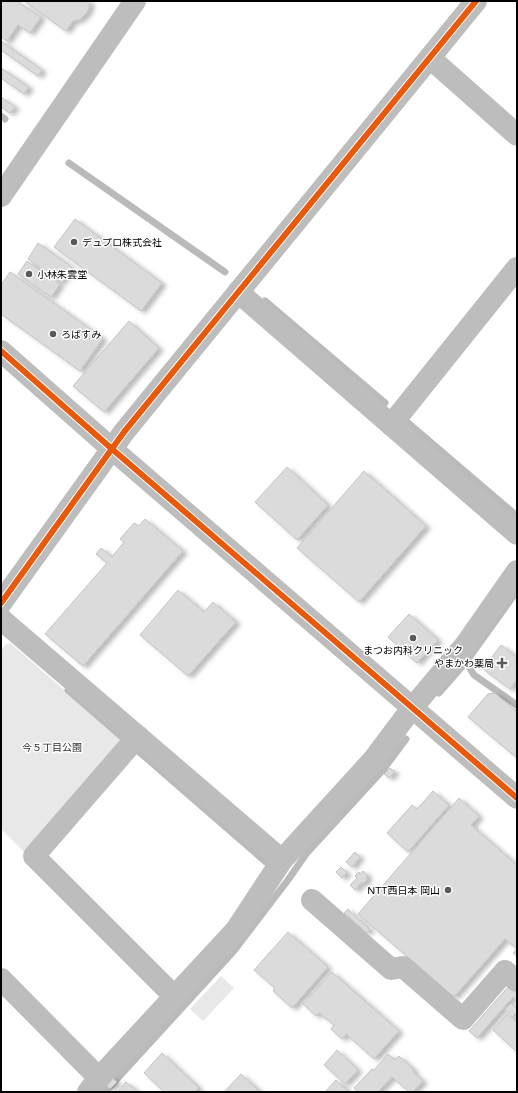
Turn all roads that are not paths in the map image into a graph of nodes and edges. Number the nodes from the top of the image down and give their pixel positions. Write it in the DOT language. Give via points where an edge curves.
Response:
graph roads {
  1 [pos="135,1"];
  2 [pos="476,1"];
  3 [pos="430,58"];
  4 [pos="517,135"];
  5 [pos="1,196"];
  6 [pos="515,275"];
  7 [pos="238,292"];
  8 [pos="1,351"];
  9 [pos="391,425"];
  10 [pos="112,449"];
  11 [pos="517,534"];
  12 [pos="517,571"];
  13 [pos="1,604"];
  14 [pos="1,619"];
  15 [pos="412,708"];
  16 [pos="133,742"];
  17 [pos="517,798"];
  18 [pos="282,860"];
  19 [pos="312,900"];
  20 [pos="1,979"];
  21 [pos="517,981"];
  22 [pos="175,997"];
  23 [pos="94,1085"];
  1 -- 5 [label="street"];
  2 -- 3 [label="street"];
  3 -- 4 [label="street"];
  3 -- 7 [label="street"];
  6 -- 9 [label="street"];
  7 -- 9 [label="street"];
  7 -- 10 [label="street"];
  8 -- 10 [label="street"];
  9 -- 11 [label="street"];
  10 -- 13 [label="street"];
  10 -- 15 [label="street"];
  12 -- 15 [label="street" via="466,644"];
  14 -- 16 [label="street"];
  15 -- 17 [label="street"];
  15 -- 18 [label="street" via="373,760"];
  16 -- 18 [label="street"];
  16 -- 22 [label="street" via="34,856"];
  18 -- 22 [label="street" via="236,930"];
  19 -- 21 [label="street" via="391,969 403,966 463,1019 505,971"];
  20 -- 23 [label="street"];
  22 -- 23 [label="street"];
}
